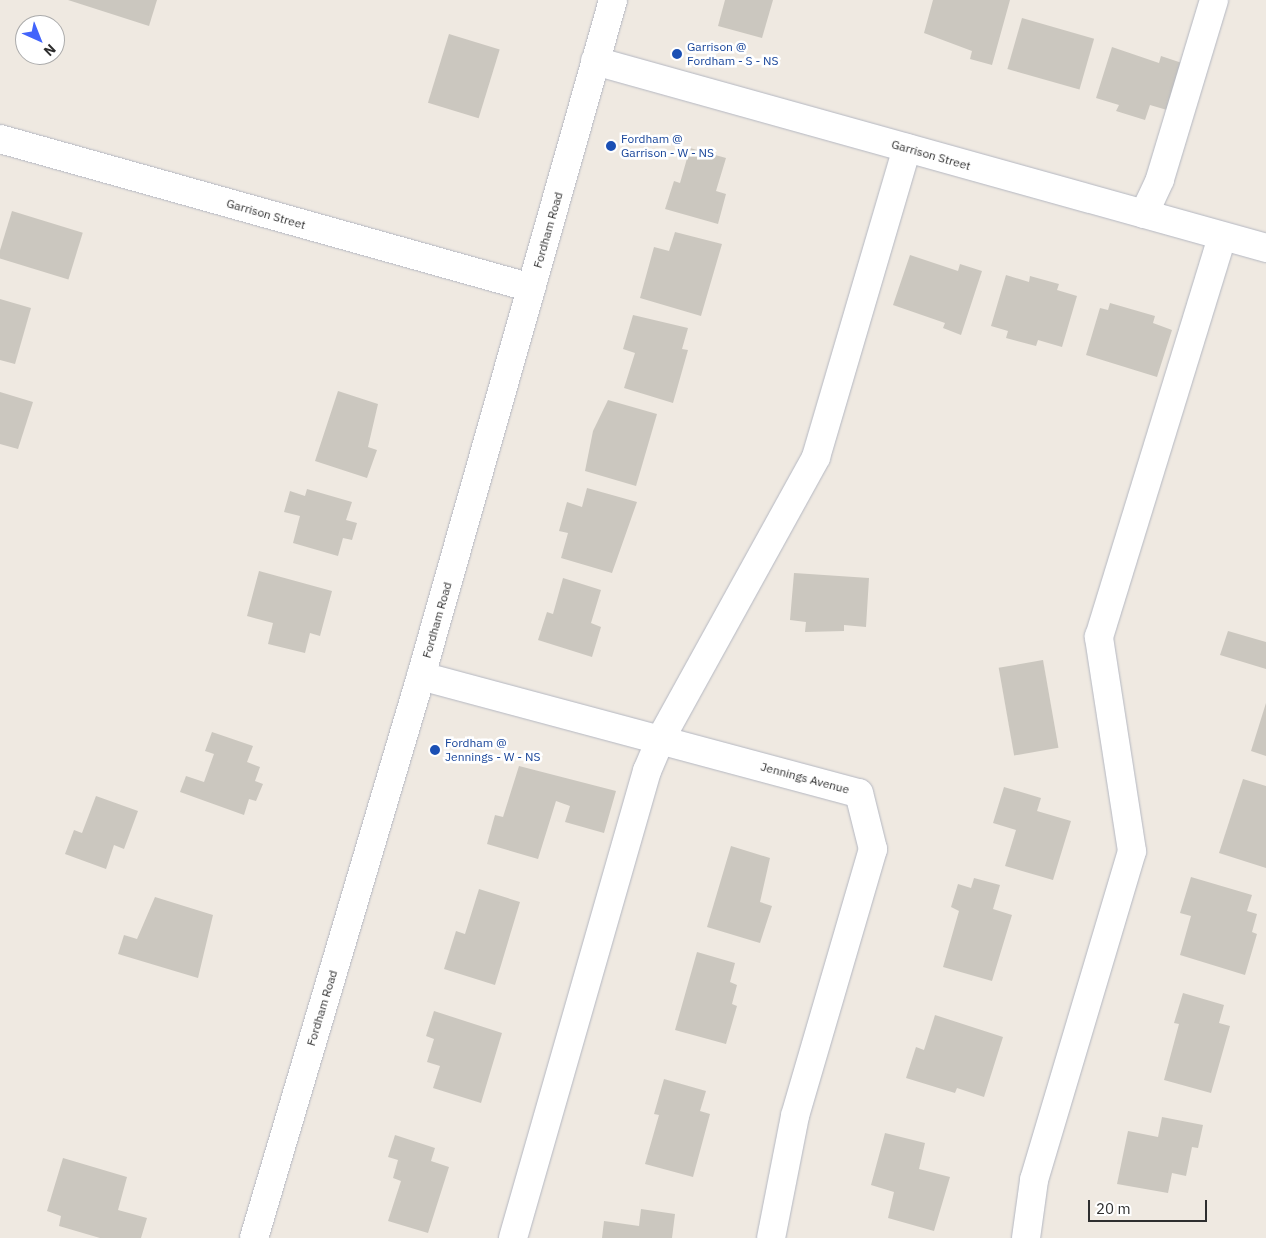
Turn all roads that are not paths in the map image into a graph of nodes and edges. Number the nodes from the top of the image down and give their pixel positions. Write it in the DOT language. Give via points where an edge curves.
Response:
graph roads {
  1 [pos="613,0"];
  2 [pos="1214,0"];
  3 [pos="595,61"];
  4 [pos="0,139"];
  5 [pos="907,148"];
  6 [pos="1144,214"];
  7 [pos="1222,236"];
  8 [pos="1266,248"];
  9 [pos="532,288"];
  10 [pos="421,676"];
  11 [pos="660,740"];
  12 [pos="254,1238"];
  13 [pos="513,1238"];
  14 [pos="771,1238"];
  15 [pos="1026,1238"];
  1 -- 3 [label="street, Fordham Road"];
  2 -- 6 [label="street" via="1160,179"];
  3 -- 5 [label="street, Garrison Street"];
  3 -- 9 [label="street, Fordham Road"];
  4 -- 9 [label="street, Garrison Street"];
  5 -- 6 [label="street, Garrison Street"];
  5 -- 11 [label="street" via="816,457"];
  6 -- 7 [label="street, Garrison Street"];
  7 -- 8 [label="street, Garrison Street"];
  7 -- 15 [label="street" via="1099,637 1132,851 1034,1180"];
  9 -- 10 [label="street, Fordham Road"];
  10 -- 11 [label="street, Jennings Avenue"];
  10 -- 12 [label="street, Fordham Road"];
  11 -- 13 [label="street" via="647,771"];
  11 -- 14 [label="street, Jennings Avenue" via="860,793 872,849 795,1116"];
}
